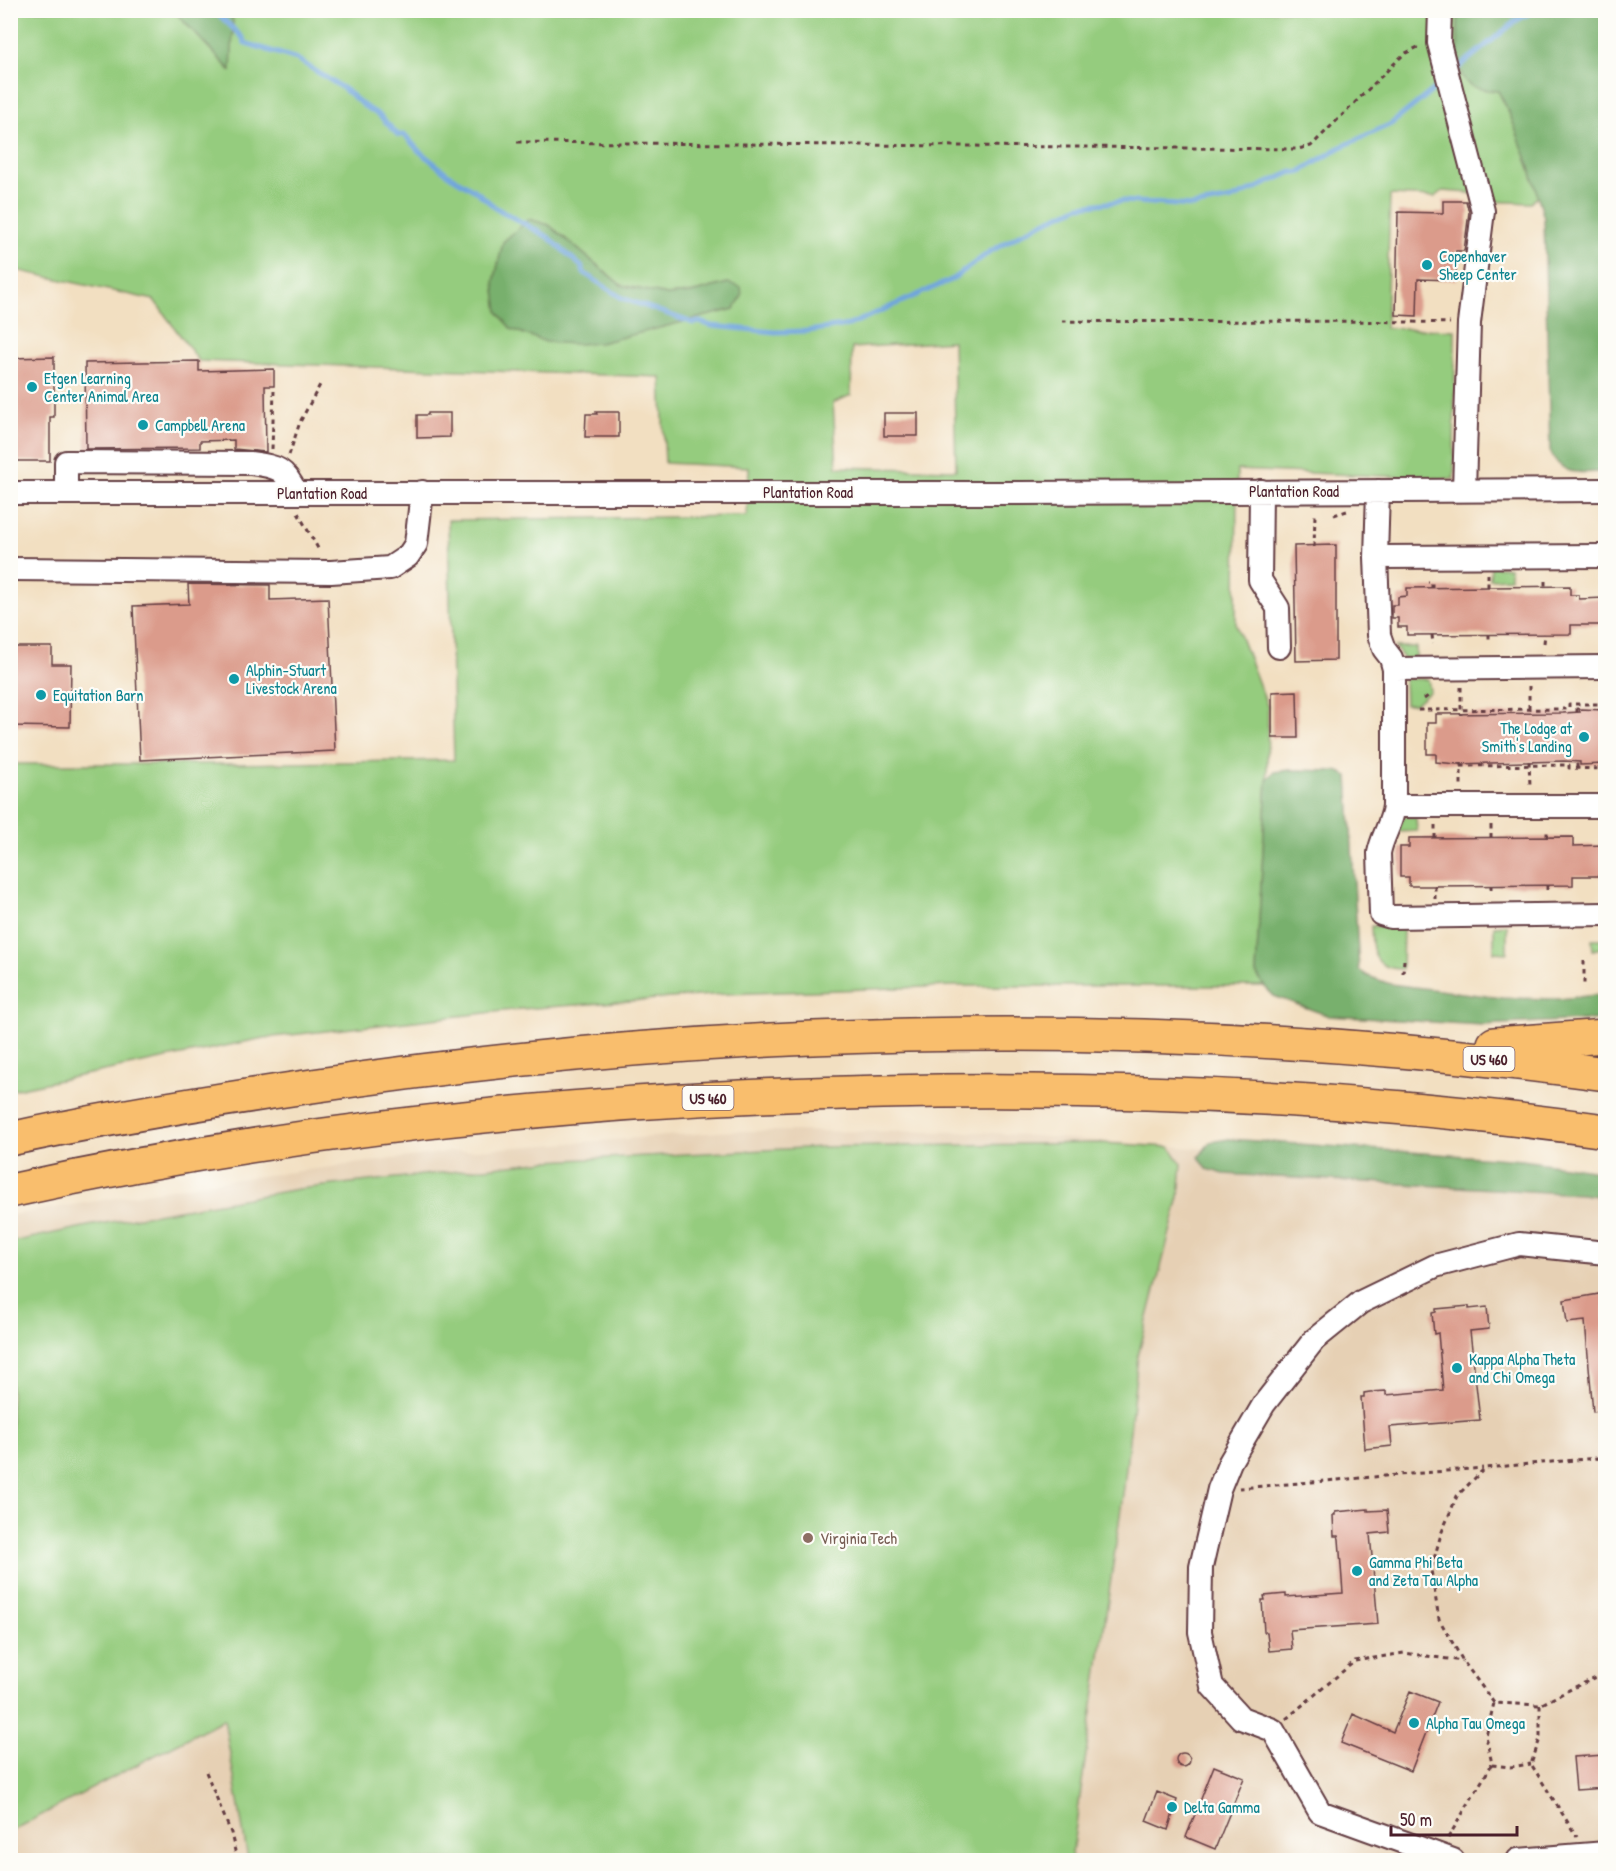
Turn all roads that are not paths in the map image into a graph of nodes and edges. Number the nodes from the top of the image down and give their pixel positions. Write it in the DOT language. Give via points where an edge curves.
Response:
graph roads {
  1 [pos="1440,10"];
  2 [pos="1464,490"];
  3 [pos="1605,490"];
  4 [pos="1261,491"];
  5 [pos="1378,491"];
  6 [pos="422,492"];
  7 [pos="10,493"];
  8 [pos="66,493"];
  9 [pos="297,503"];
  10 [pos="1605,556"];
  11 [pos="1376,557"];
  12 [pos="10,569"];
  13 [pos="1279,647"];
  14 [pos="1605,667"];
  15 [pos="1394,669"];
  16 [pos="1394,806"];
  17 [pos="1605,806"];
  18 [pos="1605,914"];
  19 [pos="1605,1036"];
  20 [pos="1371,1049"];
  21 [pos="1605,1074"];
  22 [pos="1605,1131"];
  23 [pos="10,1139"];
  24 [pos="10,1191"];
  25 [pos="1605,1252"];
  26 [pos="1595,1854"];
  27 [pos="1446,1858"];
  28 [pos="1518,1860"];
  1 -- 2 [label="street" via="1439,43 1484,211 1469,323"];
  2 -- 3 [label="street, Plantation Road"];
  2 -- 5 [label="street, Plantation Road"];
  4 -- 5 [label="street, Plantation Road"];
  4 -- 6 [label="street, Plantation Road"];
  4 -- 13 [label="street" via="1260,580 1278,608"];
  5 -- 11 [label="street"];
  6 -- 9 [label="street, Plantation Road"];
  6 -- 12 [label="street" via="416,544 408,556 390,568 331,572"];
  7 -- 8 [label="street, Plantation Road"];
  8 -- 9 [label="street, Plantation Road"];
  8 -- 9 [label="street" via="66,462 250,463 278,468 290,479"];
  10 -- 11 [label="street"];
  11 -- 15 [label="street" via="1379,635"];
  14 -- 15 [label="street"];
  15 -- 16 [label="street"];
  16 -- 17 [label="street"];
  16 -- 18 [label="street" via="1379,853 1380,910 1384,916"];
  19 -- 20 [label="highway"];
  20 -- 21 [label="highway, US 460"];
  20 -- 23 [label="highway, US 460" via="1220,1039 1024,1035 686,1045 384,1075 223,1099"];
  22 -- 24 [label="highway, US 460" via="1411,1108 1201,1096 969,1090 803,1094 627,1103 416,1125 229,1150"];
  25 -- 27 [label="street" via="1519,1244 1435,1266 1361,1302 1314,1340 1264,1404 1219,1489 1201,1567 1200,1632 1212,1686 1241,1718 1273,1730 1320,1812"];
  26 -- 28 [label="street"];
}
